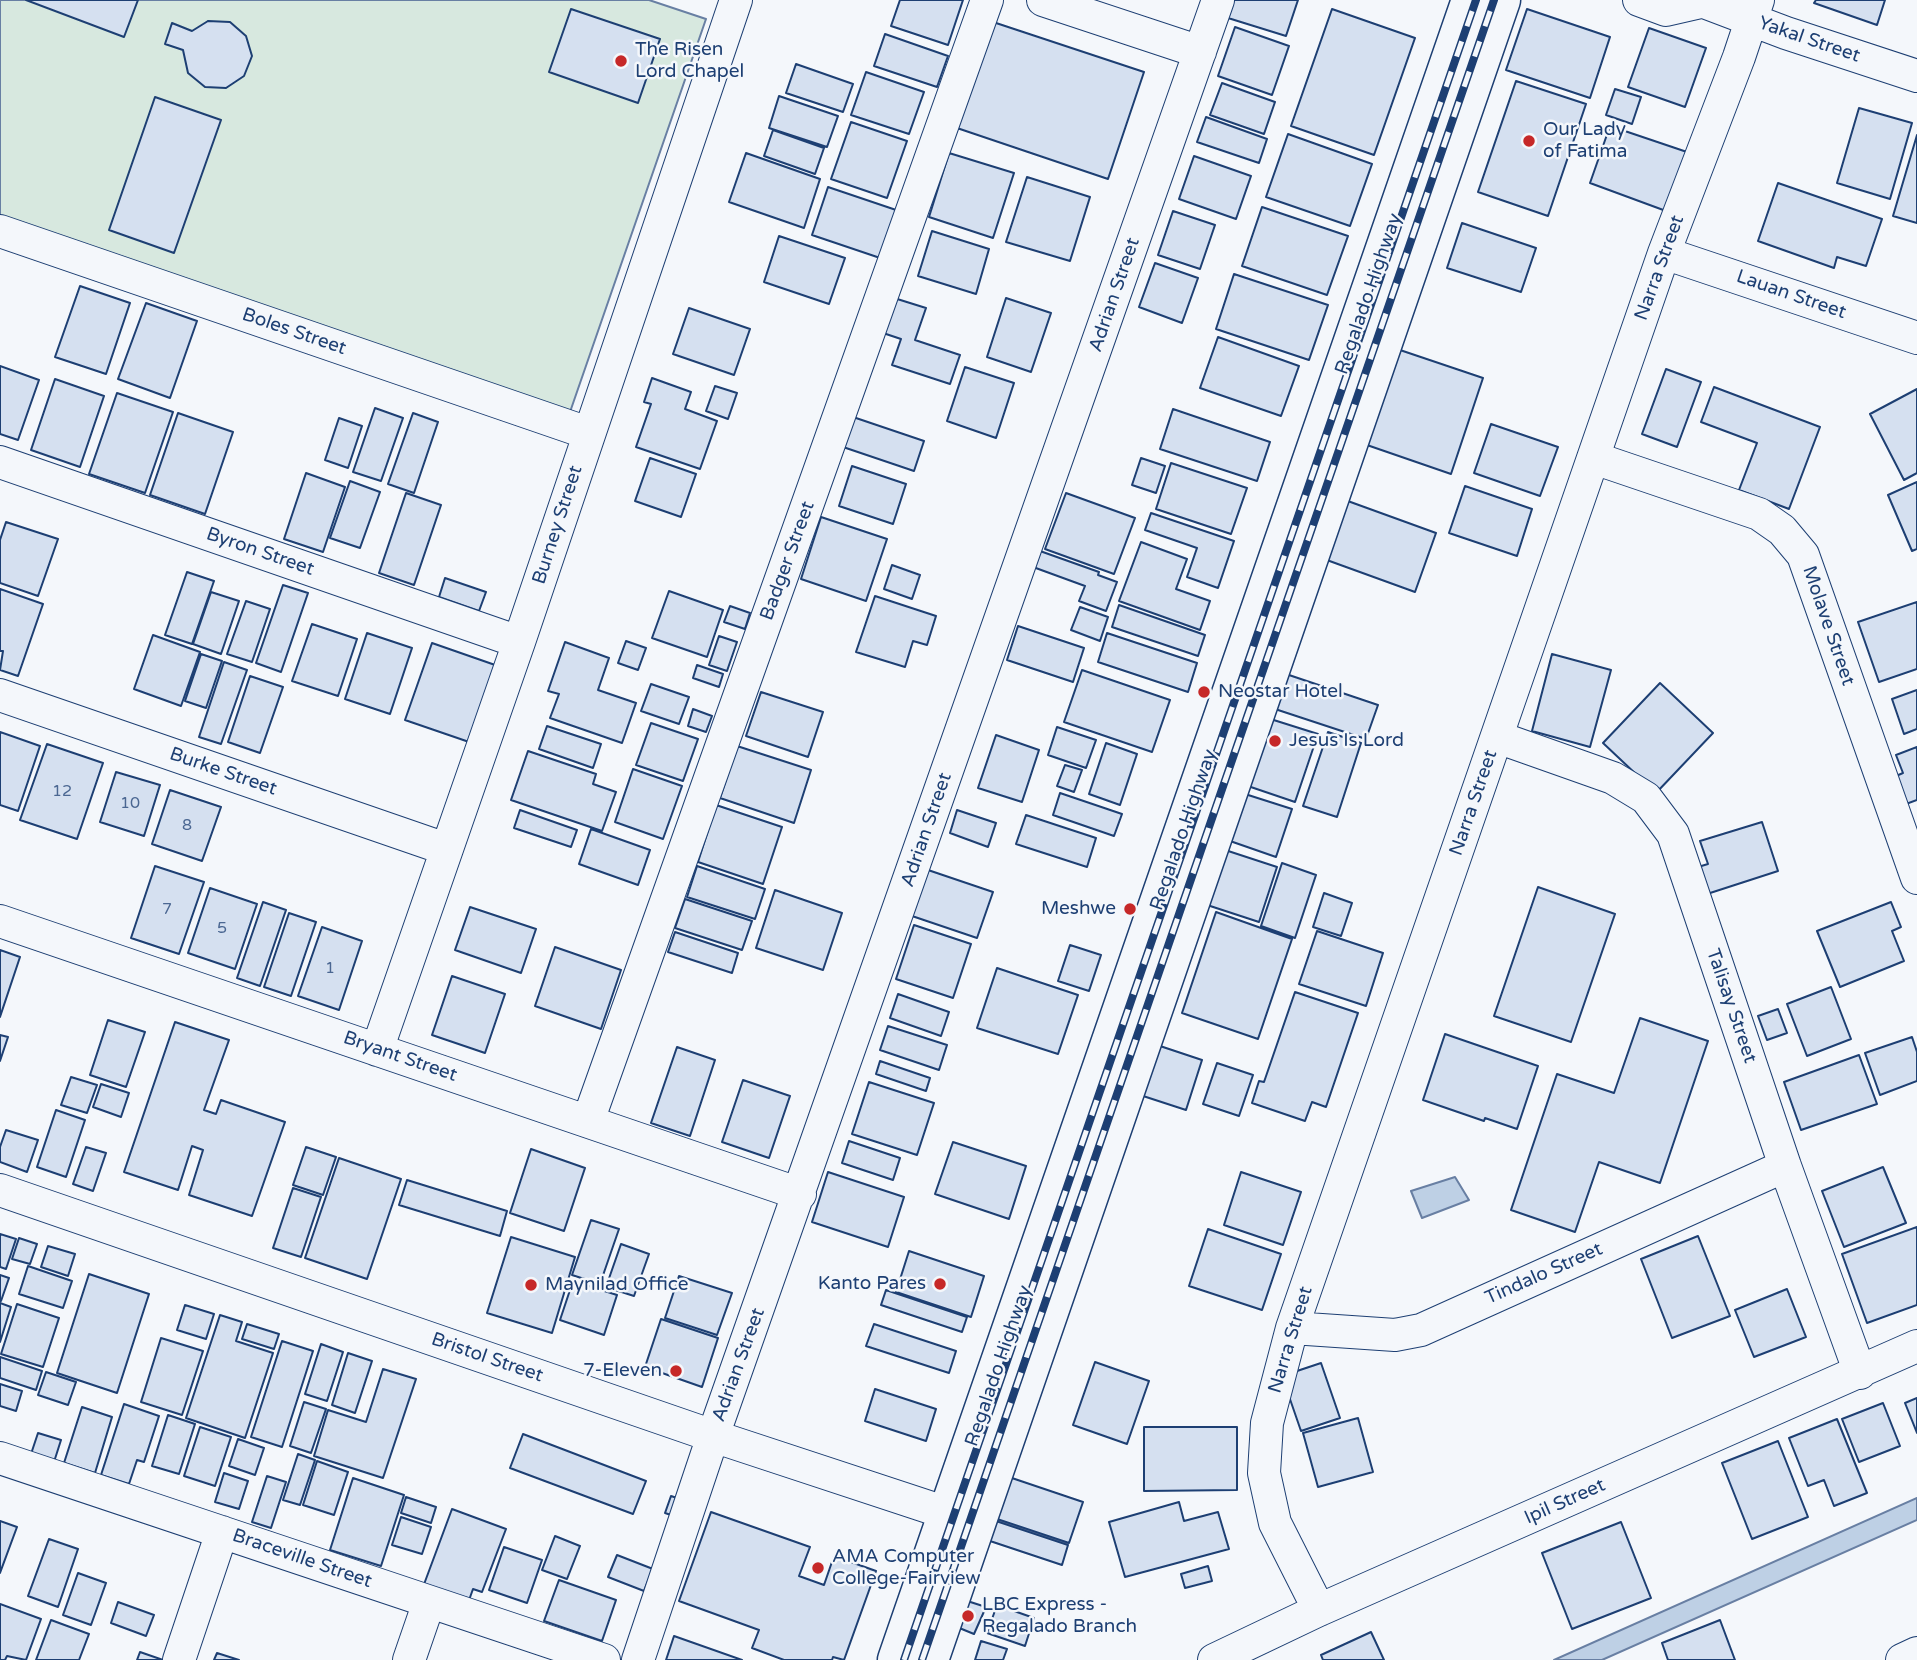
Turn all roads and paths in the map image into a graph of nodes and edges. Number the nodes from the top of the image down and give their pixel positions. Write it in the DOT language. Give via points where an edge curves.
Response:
graph roads {
  1 [pos="736,0"];
  2 [pos="987,0"];
  3 [pos="1043,0"];
  4 [pos="1218,0"];
  5 [pos="1471,0"];
  6 [pos="1501,0"];
  7 [pos="1639,0"];
  8 [pos="1700,1"];
  9 [pos="1754,10"];
  10 [pos="1200,52"];
  11 [pos="1917,76"];
  12 [pos="0,231"];
  13 [pos="1664,253"];
  14 [pos="1917,338"];
  15 [pos="588,433"];
  16 [pos="1594,458"];
  17 [pos="0,461"];
  18 [pos="519,642"];
  19 [pos="0,695"];
  20 [pos="1497,737"];
  21 [pos="446,849"];
  22 [pos="1917,878"];
  23 [pos="0,921"];
  24 [pos="377,1050"];
  25 [pos="588,1121"];
  26 [pos="1785,1166"];
  27 [pos="0,1191"];
  28 [pos="800,1194"];
  29 [pos="1292,1328"];
  30 [pos="1917,1346"];
  31 [pos="1860,1373"];
  32 [pos="713,1436"];
  33 [pos="0,1458"];
  34 [pos="962,1518"];
  35 [pos="222,1532"];
  36 [pos="429,1602"];
  37 [pos="1319,1610"];
  38 [pos="1917,1653"];
  39 [pos="179,1660"];
  40 [pos="410,1660"];
  41 [pos="604,1660"];
  42 [pos="638,1660"];
  43 [pos="897,1660"];
  44 [pos="929,1660"];
  45 [pos="1214,1660"];
  46 [pos="1902,1660"];
  1 -- 15 [label="street, Burney Street"];
  2 -- 25 [label="street, Badger Street"];
  3 -- 10 [label="street"];
  4 -- 10 [label="street, Adrian Street"];
  5 -- 34 [label="main road, Regalado Highway"];
  6 -- 34 [label="main road, Regalado Highway"];
  7 -- 8 [label="street, Yakal Street" via="1666,10"];
  8 -- 9 [label="street, Yakal Street"];
  9 -- 11 [label="street, Yakal Street"];
  9 -- 13 [label="street, Narra Street"];
  10 -- 28 [label="street, Adrian Street"];
  12 -- 15 [label="street, Boles Street"];
  13 -- 14 [label="street, Lauan Street"];
  13 -- 16 [label="street, Narra Street"];
  15 -- 18 [label="street, Burney Street"];
  16 -- 20 [label="street, Narra Street"];
  16 -- 22 [label="street, Molave Street" via="1759,514 1782,530 1803,555"];
  17 -- 18 [label="street, Byron Street"];
  18 -- 21 [label="street, Burney Street"];
  19 -- 21 [label="street, Burke Street"];
  20 -- 26 [label="street, Talisay Street" via="1614,778 1646,797 1673,834"];
  20 -- 29 [label="street, Narra Street"];
  21 -- 24 [label="street, Burney Street"];
  23 -- 24 [label="street, Bryant Street"];
  24 -- 25 [label="street, Bryant Street"];
  25 -- 28 [label="street, Bryant Street"];
  26 -- 29 [label="street, Tindalo Street" via="1422,1329 1395,1335"];
  26 -- 31 [label="street, Talisay Street"];
  27 -- 32 [label="street, Bristol Street"];
  28 -- 32 [label="street, Adrian Street"];
  29 -- 37 [label="street, Narra Street" via="1267,1423 1264,1473 1275,1523"];
  30 -- 31 [label="street, Ipil Street"];
  31 -- 37 [label="street, Ipil Street"];
  32 -- 34 [label="street, Bristol Street"];
  32 -- 42 [label="street, Adrian Street"];
  33 -- 35 [label="street, Braceville Street"];
  34 -- 43 [label="main road, Regalado Highway"];
  34 -- 44 [label="main road, Regalado Highway"];
  35 -- 36 [label="street, Braceville Street"];
  35 -- 39 [label="street"];
  36 -- 40 [label="street"];
  36 -- 41 [label="street, Braceville Street"];
  37 -- 45 [label="street, Ipil Street"];
  38 -- 46 [label="street"];
}
